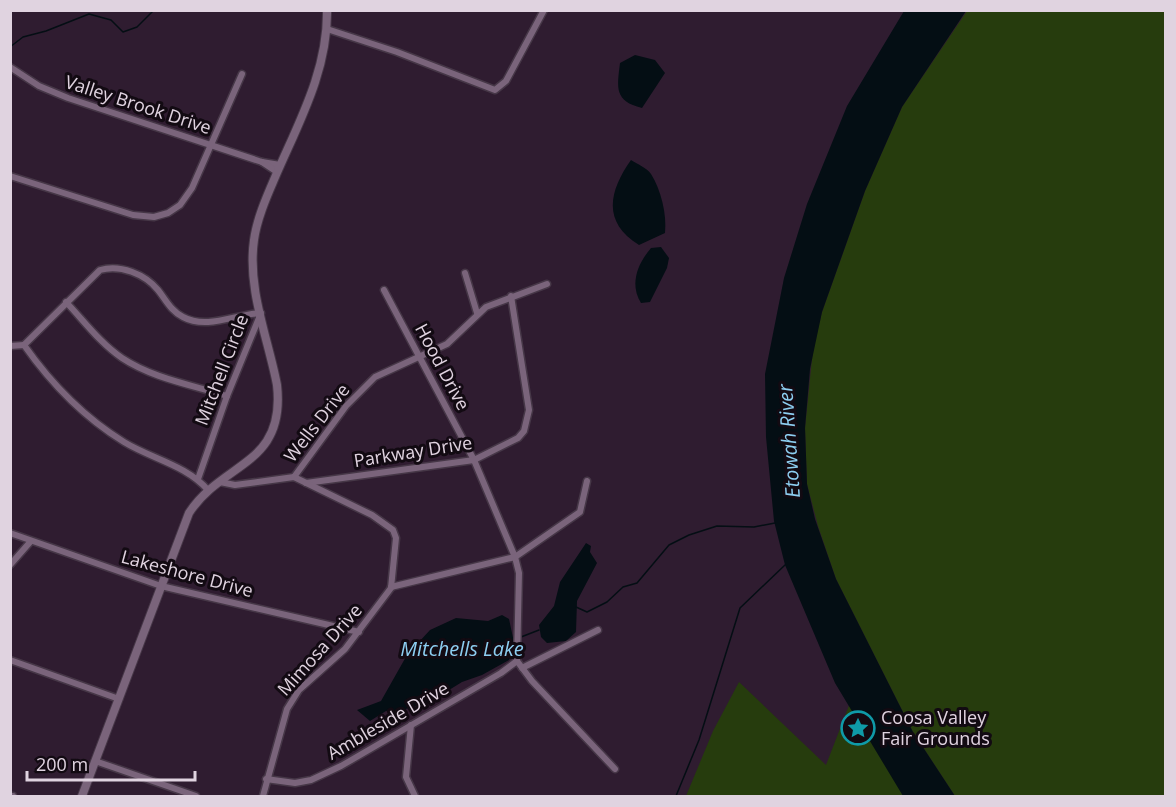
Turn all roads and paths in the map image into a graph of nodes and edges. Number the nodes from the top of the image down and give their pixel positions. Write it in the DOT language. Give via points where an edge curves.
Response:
graph roads {
  1 [pos="327,10"];
  2 [pos="544,10"];
  3 [pos="327,29"];
  4 [pos="12,71"];
  5 [pos="242,74"];
  6 [pos="211,145"];
  7 [pos="278,168"];
  8 [pos="10,176"];
  9 [pos="465,273"];
  10 [pos="547,284"];
  11 [pos="384,290"];
  12 [pos="511,296"];
  13 [pos="66,302"];
  14 [pos="261,313"];
  15 [pos="477,313"];
  16 [pos="24,345"];
  17 [pos="10,346"];
  18 [pos="420,357"];
  19 [pos="226,396"];
  20 [pos="474,460"];
  21 [pos="294,477"];
  22 [pos="198,479"];
  23 [pos="587,481"];
  24 [pos="220,482"];
  25 [pos="306,483"];
  26 [pos="208,490"];
  27 [pos="10,533"];
  28 [pos="31,541"];
  29 [pos="515,557"];
  30 [pos="10,565"];
  31 [pos="161,586"];
  32 [pos="391,587"];
  33 [pos="598,630"];
  34 [pos="359,632"];
  35 [pos="10,660"];
  36 [pos="517,661"];
  37 [pos="522,668"];
  38 [pos="119,699"];
  39 [pos="411,725"];
  40 [pos="95,761"];
  41 [pos="615,769"];
  42 [pos="266,779"];
  43 [pos="82,796"];
  44 [pos="196,796"];
  45 [pos="263,796"];
  46 [pos="415,796"];
  1 -- 3 [label="street"];
  2 -- 3 [label="street" via="506,81 495,90"];
  3 -- 7 [label="street" via="318,74"];
  4 -- 6 [label="street, Valley Brook Drive" via="53,93"];
  5 -- 6 [label="street"];
  6 -- 7 [label="street, Valley Brook Drive"];
  6 -- 8 [label="street" via="188,194 174,210 161,215 139,217"];
  7 -- 14 [label="street" via="254,240 253,274"];
  9 -- 15 [label="street"];
  10 -- 12 [label="street, Wells Drive"];
  11 -- 18 [label="street, Hood Drive"];
  12 -- 15 [label="street, Wells Drive"];
  12 -- 20 [label="street, Parkway Drive" via="528,423 518,438"];
  13 -- 14 [label="street, Mitchell Circle" via="100,270 110,267 129,270 144,279 184,318 221,321"];
  13 -- 16 [label="street, Mitchell Circle"];
  13 -- 19 [label="street" via="121,357 158,375"];
  14 -- 19 [label="street, Mitchell Circle"];
  14 -- 24 [label="street" via="277,385 277,414 270,436 258,453"];
  15 -- 18 [label="street, Wells Drive" via="462,333"];
  16 -- 17 [label="street"];
  16 -- 22 [label="street" via="56,385 102,426"];
  18 -- 20 [label="street, Hood Drive"];
  18 -- 21 [label="street, Wells Drive" via="375,377 361,390"];
  19 -- 22 [label="street, Mitchell Circle"];
  20 -- 25 [label="street, Parkway Drive"];
  20 -- 29 [label="street, Hood Drive"];
  21 -- 24 [label="street" via="235,485"];
  21 -- 25 [label="street, Mimosa Drive"];
  22 -- 26 [label="street"];
  23 -- 29 [label="street" via="580,512"];
  24 -- 26 [label="street"];
  25 -- 32 [label="street, Mimosa Drive" via="372,515 393,530 396,538"];
  26 -- 31 [label="street" via="189,513"];
  27 -- 28 [label="street, Lakeshore Drive"];
  28 -- 30 [label="street"];
  28 -- 31 [label="street, Lakeshore Drive"];
  29 -- 32 [label="street"];
  29 -- 36 [label="street" via="519,573"];
  31 -- 34 [label="street, Lakeshore Drive"];
  31 -- 38 [label="street"];
  32 -- 34 [label="street, Mimosa Drive"];
  33 -- 37 [label="street"];
  34 -- 42 [label="street, Mimosa Drive" via="295,694"];
  35 -- 38 [label="street"];
  36 -- 37 [label="street"];
  36 -- 39 [label="street, Ambleside Drive"];
  37 -- 41 [label="street"];
  38 -- 40 [label="street"];
  39 -- 42 [label="street, Ambleside Drive" via="311,780 295,783"];
  39 -- 46 [label="street" via="406,777"];
  40 -- 43 [label="street"];
  40 -- 44 [label="street"];
  42 -- 45 [label="street, Mimosa Drive"];
}
